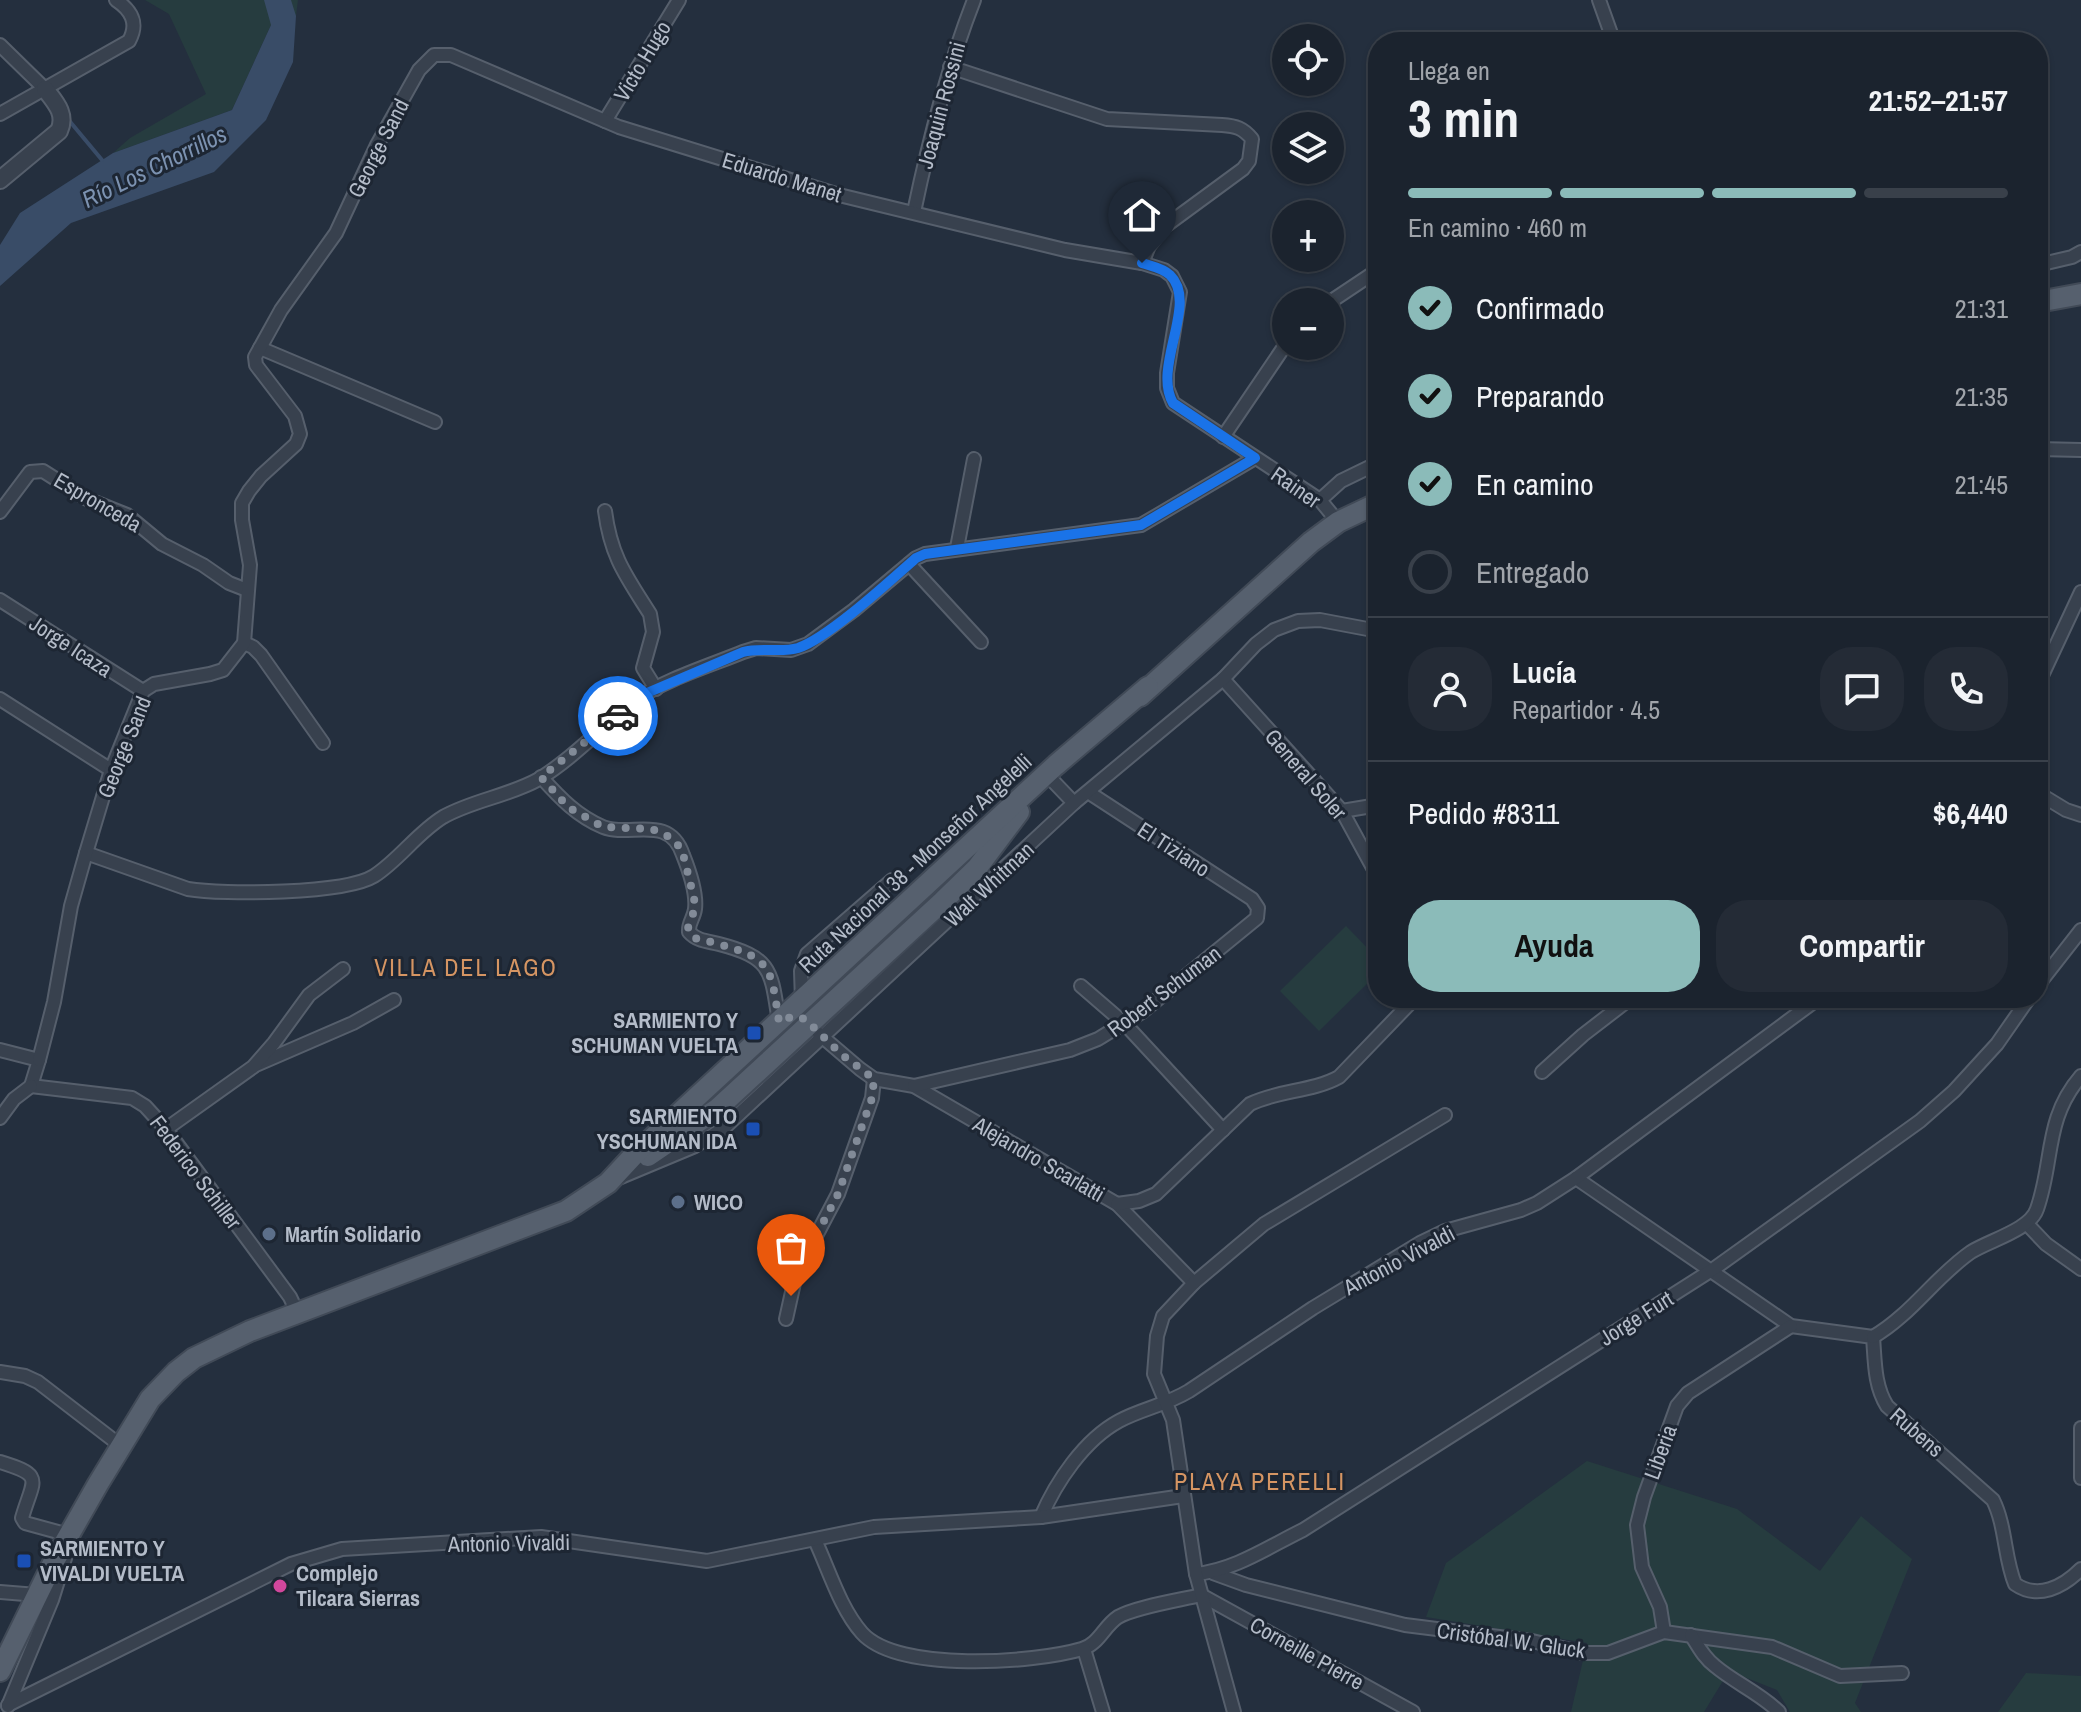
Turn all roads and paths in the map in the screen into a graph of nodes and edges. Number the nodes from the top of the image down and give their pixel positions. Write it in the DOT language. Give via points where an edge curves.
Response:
graph roads {
  1 [pos="116,0"];
  2 [pos="679,0"];
  3 [pos="974,0"];
  4 [pos="1599,0"];
  5 [pos="1610,32"];
  6 [pos="0,45"];
  7 [pos="434,55"];
  8 [pos="950,67"];
  9 [pos="45,89"];
  10 [pos="0,114"];
  11 [pos="605,121"];
  12 [pos="0,180"];
  13 [pos="914,212"];
  14 [pos="2081,252"];
  15 [pos="1142,263"];
  16 [pos="2048,263"];
  17 [pos="1368,277"];
  18 [pos="1344,293"];
  19 [pos="2080,299"];
  20 [pos="2048,301"];
  21 [pos="260,348"];
  22 [pos="1275,360"];
  23 [pos="435,422"];
  24 [pos="1223,437"];
  25 [pos="2048,449"];
  26 [pos="2081,450"];
  27 [pos="1255,458"];
  28 [pos="974,459"];
  29 [pos="1368,468"];
  30 [pos="1320,500"];
  31 [pos="1368,508"];
  32 [pos="605,511"];
  33 [pos="0,512"];
  34 [pos="1338,522"];
  35 [pos="957,548"];
  36 [pos="909,564"];
  37 [pos="247,590"];
  38 [pos="2081,592"];
  39 [pos="0,600"];
  40 [pos="1368,629"];
  41 [pos="981,642"];
  42 [pos="244,643"];
  43 [pos="2048,663"];
  44 [pos="1223,679"];
  45 [pos="1148,687"];
  46 [pos="656,689"];
  47 [pos="143,691"];
  48 [pos="0,699"];
  49 [pos="323,743"];
  50 [pos="111,770"];
  51 [pos="541,777"];
  52 [pos="1052,780"];
  53 [pos="1088,792"];
  54 [pos="2048,799"];
  55 [pos="1074,803"];
  56 [pos="1368,807"];
  57 [pos="1342,811"];
  58 [pos="2081,815"];
  59 [pos="86,853"];
  60 [pos="1368,859"];
  61 [pos="892,880"];
  62 [pos="928,883"];
  63 [pos="1258,908"];
  64 [pos="2081,930"];
  65 [pos="343,969"];
  66 [pos="2048,972"];
  67 [pos="1081,986"];
  68 [pos="394,1000"];
  69 [pos="802,1001"];
  70 [pos="1405,1008"];
  71 [pos="1618,1008"];
  72 [pos="1806,1008"];
  73 [pos="2022,1008"];
  74 [pos="779,1022"];
  75 [pos="1125,1024"];
  76 [pos="817,1030"];
  77 [pos="0,1050"];
  78 [pos="39,1060"];
  79 [pos="253,1067"];
  80 [pos="1542,1072"];
  81 [pos="2081,1076"];
  82 [pos="874,1079"];
  83 [pos="31,1086"];
  84 [pos="914,1086"];
  85 [pos="1445,1115"];
  86 [pos="0,1118"];
  87 [pos="166,1129"];
  88 [pos="1223,1130"];
  89 [pos="1576,1178"];
  90 [pos="611,1180"];
  91 [pos="1117,1204"];
  92 [pos="2027,1224"];
  93 [pos="2081,1269"];
  94 [pos="1710,1271"];
  95 [pos="1194,1283"];
  96 [pos="297,1312"];
  97 [pos="786,1319"];
  98 [pos="1791,1326"];
  99 [pos="1873,1337"];
  100 [pos="0,1372"];
  101 [pos="1167,1404"];
  102 [pos="2081,1428"];
  103 [pos="121,1446"];
  104 [pos="0,1462"];
  105 [pos="2081,1478"];
  106 [pos="1183,1496"];
  107 [pos="1041,1517"];
  108 [pos="72,1529"];
  109 [pos="815,1540"];
  110 [pos="2081,1569"];
  111 [pos="1213,1573"];
  112 [pos="1196,1574"];
  113 [pos="0,1592"];
  114 [pos="37,1595"];
  115 [pos="1201,1595"];
  116 [pos="1664,1632"];
  117 [pos="1691,1635"];
  118 [pos="1084,1649"];
  119 [pos="0,1671"];
  120 [pos="1902,1673"];
  121 [pos="6,1708"];
  122 [pos="1103,1712"];
  123 [pos="1234,1712"];
  124 [pos="1413,1712"];
  125 [pos="1779,1712"];
  1 -- 9 [label="street" via="133,18 129,41"];
  2 -- 11 [label="street, Victo Hugo"];
  3 -- 8 [label="street, Joaquin Rossini"];
  4 -- 5 [label="street"];
  6 -- 9 [label="street"];
  7 -- 11 [label="street, Eduardo Manet" via="451,55"];
  7 -- 21 [label="street, George Sand" via="419,70 377,145 336,233"];
  8 -- 13 [label="street, Joaquin Rossini"];
  8 -- 15 [label="street" via="1107,119 1237,126 1252,139 1243,169 1164,227"];
  9 -- 10 [label="street"];
  9 -- 12 [label="street" via="60,110 62,125"];
  11 -- 13 [label="street, Eduardo Manet" via="839,195"];
  13 -- 15 [label="street, Eduardo Manet" via="1065,250"];
  14 -- 16 [label="street"];
  15 -- 24 [label="street, Rainer" via="1172,276 1180,292 1167,373 1170,397"];
  17 -- 18 [label="street"];
  19 -- 20 [label="main road"];
  21 -- 23 [label="street"];
  21 -- 37 [label="street" via="256,365 295,416 300,434 242,503 250,565"];
  22 -- 24 [label="street"];
  24 -- 27 [label="street, Rainer"];
  25 -- 26 [label="street"];
  27 -- 30 [label="street, Rainer"];
  27 -- 35 [label="street" via="1141,525"];
  28 -- 35 [label="street"];
  29 -- 30 [label="street" via="1341,481"];
  30 -- 34 [label="street, Rainer"];
  31 -- 34 [label="main road, Ruta Nacional 38 - Monseñor Angelelli"];
  32 -- 46 [label="street" via="617,563 653,623 643,668"];
  33 -- 37 [label="street, Espronceda" via="30,472 43,471 87,499 134,519 162,544"];
  34 -- 45 [label="main road, Ruta Nacional 38 - Monseñor Angelelli"];
  35 -- 36 [label="street" via="925,554"];
  36 -- 41 [label="street"];
  36 -- 46 [label="street" via="808,644 791,650 756,648"];
  37 -- 42 [label="street"];
  38 -- 43 [label="street"];
  39 -- 47 [label="street, Jorge Icaza"];
  40 -- 44 [label="street, Walt Whitman" via="1298,621 1274,630"];
  42 -- 47 [label="street, George Sand" via="223,670"];
  42 -- 49 [label="street" via="261,655"];
  44 -- 53 [label="street, Walt Whitman"];
  44 -- 57 [label="street, General Soler"];
  45 -- 52 [label="main road, Ruta Nacional 38 - Monseñor Angelelli"];
  45 -- 62 [label="main road, Ruta Nacional 38 - Monseñor Angelelli"];
  46 -- 51 [label="street"];
  47 -- 50 [label="street, George Sand"];
  48 -- 50 [label="street"];
  50 -- 59 [label="street, George Sand"];
  51 -- 59 [label="street" via="441,818 373,877 346,885 206,892"];
  51 -- 74 [label="street" via="568,807 603,827 652,829 672,838 682,850 694,898 689,932 766,965"];
  52 -- 55 [label="street"];
  52 -- 76 [label="main road, Ruta Nacional 38 - Monseñor Angelelli" via="1015,816 977,868"];
  53 -- 55 [label="street, Walt Whitman"];
  53 -- 63 [label="street, El Tiziano" via="1252,899"];
  54 -- 58 [label="street"];
  55 -- 76 [label="street, Walt Whitman"];
  56 -- 57 [label="street"];
  57 -- 60 [label="street, General Soler"];
  59 -- 78 [label="street, George Sand"];
  61 -- 69 [label="street" via="807,954 801,971"];
  62 -- 69 [label="main road, Ruta Nacional 38 - Monseñor Angelelli"];
  62 -- 76 [label="main road" via="909,911 813,999 808,1009"];
  63 -- 75 [label="street, Robert Schuman" via="1249,926"];
  64 -- 66 [label="street"];
  65 -- 79 [label="street" via="309,995"];
  67 -- 75 [label="street"];
  68 -- 79 [label="street"];
  69 -- 74 [label="main road, Ruta Nacional 38 - Monseñor Angelelli"];
  70 -- 88 [label="street" via="1339,1077 1267,1096 1250,1104"];
  71 -- 80 [label="street"];
  72 -- 89 [label="street, Antonio Vivaldi"];
  73 -- 94 [label="street, Jorge Furt" via="1997,1044 1920,1121"];
  74 -- 76 [label="main road" via="793,1016"];
  74 -- 90 [label="main road, Ruta Nacional 38 - Monseñor Angelelli"];
  75 -- 84 [label="street, Robert Schuman" via="1070,1050"];
  75 -- 88 [label="street"];
  76 -- 82 [label="street, Alejandro Scarlatti"];
  76 -- 90 [label="main road, Ruta Nacional 38 - Monseñor Angelelli" via="707,1117"];
  77 -- 78 [label="street"];
  78 -- 83 [label="street"];
  79 -- 87 [label="street"];
  81 -- 92 [label="street" via="2054,1122 2037,1211"];
  82 -- 84 [label="street, Alejandro Scarlatti"];
  82 -- 97 [label="street" via="838,1194 796,1274"];
  83 -- 86 [label="street"];
  83 -- 87 [label="street, Federico Schiller" via="132,1098"];
  84 -- 91 [label="street, Alejandro Scarlatti"];
  85 -- 95 [label="street" via="1264,1224"];
  87 -- 96 [label="street, Federico Schiller"];
  88 -- 91 [label="street" via="1156,1194"];
  89 -- 94 [label="street"];
  89 -- 101 [label="street, Antonio Vivaldi" via="1529,1207 1420,1243"];
  90 -- 96 [label="main road, Ruta Nacional 38 - Monseñor Angelelli" via="584,1201 540,1222"];
  91 -- 95 [label="street, Alejandro Scarlatti"];
  92 -- 93 [label="street"];
  92 -- 99 [label="street" via="1968,1255"];
  94 -- 98 [label="street"];
  94 -- 111 [label="street, Jorge Furt" via="1303,1530"];
  95 -- 101 [label="street" via="1163,1316 1157,1336 1154,1374"];
  96 -- 103 [label="main road, Ruta Nacional 38 - Monseñor Angelelli" via="194,1358 163,1384"];
  98 -- 99 [label="street"];
  98 -- 116 [label="street, Liberia" via="1688,1393 1677,1406 1637,1525 1642,1567 1660,1607"];
  99 -- 110 [label="street, Rubens" via="1880,1395 1993,1500 2015,1584 2032,1591 2053,1589"];
  100 -- 103 [label="street" via="38,1382"];
  101 -- 106 [label="street"];
  101 -- 107 [label="street, Antonio Vivaldi" via="1118,1421 1086,1448 1051,1494"];
  102 -- 105 [label="street"];
  103 -- 108 [label="main road, Ruta Nacional 38 - Monseñor Angelelli"];
  104 -- 108 [label="street" via="24,1470 33,1480 25,1523"];
  106 -- 107 [label="street, Antonio Vivaldi"];
  106 -- 112 [label="street"];
  107 -- 109 [label="street, Antonio Vivaldi" via="874,1527"];
  108 -- 114 [label="main road, Ruta Nacional 38 - Monseñor Angelelli"];
  108 -- 121 [label="street" via="52,1600"];
  109 -- 118 [label="street" via="851,1618 877,1645 945,1660 992,1662"];
  109 -- 121 [label="street, Antonio Vivaldi" via="707,1561 541,1537 342,1549 291,1564"];
  111 -- 112 [label="street, Jorge Furt"];
  111 -- 116 [label="street, Cristóbal W. Gluck" via="1405,1625 1583,1653 1608,1653"];
  112 -- 115 [label="street"];
  113 -- 114 [label="street"];
  114 -- 119 [label="main road, Ruta Nacional 38 - Monseñor Angelelli"];
  115 -- 118 [label="street" via="1121,1615"];
  115 -- 123 [label="street"];
  115 -- 124 [label="street, Corneille Pierre"];
  116 -- 117 [label="street, Cristóbal W. Gluck"];
  117 -- 120 [label="street, Cristóbal W. Gluck" via="1772,1647 1840,1676"];
  117 -- 125 [label="street" via="1716,1668"];
  118 -- 122 [label="street"];
}
